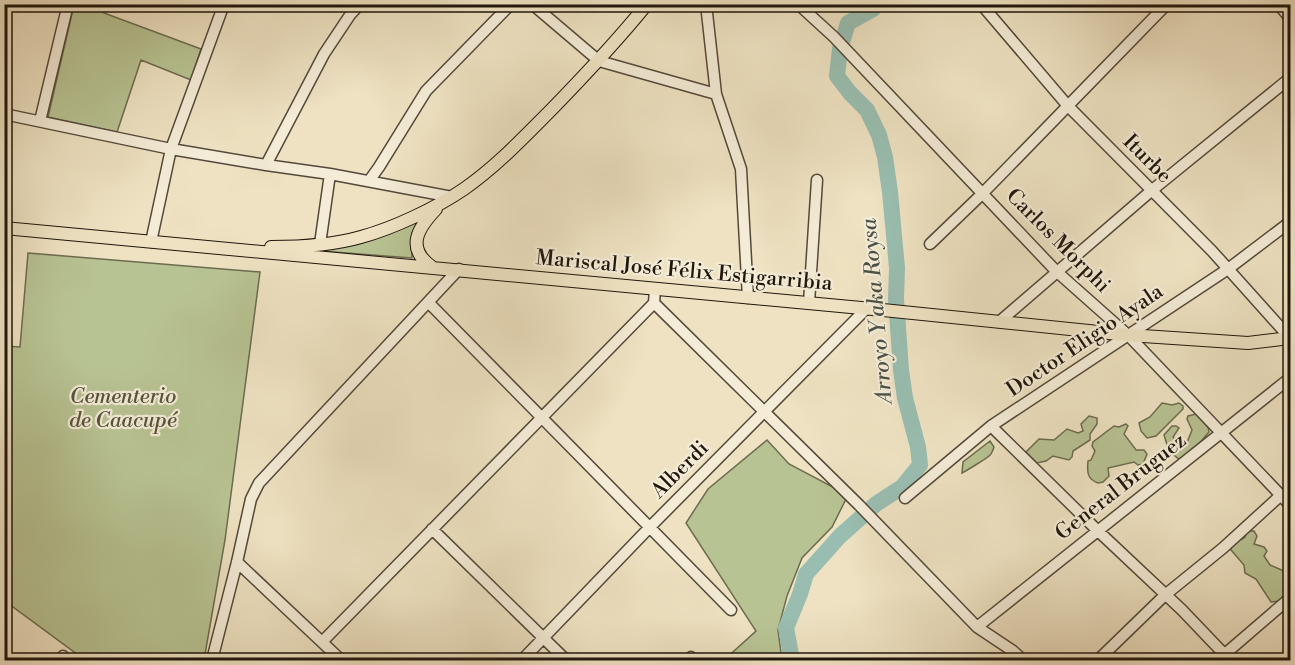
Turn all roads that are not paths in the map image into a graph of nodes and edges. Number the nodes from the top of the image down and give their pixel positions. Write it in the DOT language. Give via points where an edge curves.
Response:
graph roads {
  1 [pos="68,4"];
  2 [pos="224,4"];
  3 [pos="360,4"];
  4 [pos="511,4"];
  5 [pos="532,4"];
  6 [pos="647,4"];
  7 [pos="706,4"];
  8 [pos="798,4"];
  9 [pos="981,4"];
  10 [pos="1167,4"];
  11 [pos="1278,4"];
  12 [pos="1290,18"];
  13 [pos="599,61"];
  14 [pos="1290,78"];
  15 [pos="717,94"];
  16 [pos="1068,106"];
  17 [pos="4,114"];
  18 [pos="40,121"];
  19 [pos="171,149"];
  20 [pos="266,165"];
  21 [pos="330,174"];
  22 [pos="817,180"];
  23 [pos="369,181"];
  24 [pos="1151,191"];
  25 [pos="982,194"];
  26 [pos="452,197"];
  27 [pos="440,204"];
  28 [pos="1290,222"];
  29 [pos="4,228"];
  30 [pos="151,242"];
  31 [pos="320,244"];
  32 [pos="930,244"];
  33 [pos="227,249"];
  34 [pos="432,267"];
  35 [pos="459,269"];
  36 [pos="1228,269"];
  37 [pos="1056,271"];
  38 [pos="655,289"];
  39 [pos="748,298"];
  40 [pos="429,303"];
  41 [pos="654,303"];
  42 [pos="809,303"];
  43 [pos="867,308"];
  44 [pos="999,322"];
  45 [pos="1128,335"];
  46 [pos="1290,338"];
  47 [pos="1290,378"];
  48 [pos="764,414"];
  49 [pos="542,417"];
  50 [pos="991,426"];
  51 [pos="1222,432"];
  52 [pos="1281,495"];
  53 [pos="905,498"];
  54 [pos="1290,505"];
  55 [pos="649,528"];
  56 [pos="432,529"];
  57 [pos="1097,530"];
  58 [pos="237,562"];
  59 [pos="1165,595"];
  60 [pos="1290,598"];
  61 [pos="731,610"];
  62 [pos="977,627"];
  63 [pos="544,638"];
  64 [pos="322,642"];
  65 [pos="1222,658"];
  66 [pos="212,660"];
  67 [pos="341,660"];
  68 [pos="522,660"];
  69 [pos="566,660"];
  70 [pos="1023,660"];
  71 [pos="1098,660"];
  1 -- 18 [label="street"];
  2 -- 19 [label="street"];
  3 -- 20 [label="street" via="324,54"];
  4 -- 23 [label="street" via="426,90"];
  5 -- 13 [label="street"];
  6 -- 13 [label="main road"];
  7 -- 15 [label="street"];
  8 -- 25 [label="street, Carlos Morphi"];
  9 -- 16 [label="street, Iturbe"];
  10 -- 16 [label="street"];
  11 -- 12 [label="street"];
  13 -- 15 [label="street"];
  13 -- 26 [label="main road" via="504,157"];
  14 -- 24 [label="street"];
  15 -- 39 [label="street" via="741,169"];
  16 -- 24 [label="street, Iturbe"];
  16 -- 25 [label="street"];
  17 -- 18 [label="street"];
  18 -- 19 [label="street"];
  19 -- 20 [label="street"];
  19 -- 30 [label="street"];
  20 -- 21 [label="street"];
  21 -- 23 [label="street"];
  21 -- 31 [label="street"];
  22 -- 42 [label="street"];
  23 -- 26 [label="street"];
  24 -- 36 [label="street, Iturbe"];
  24 -- 37 [label="street"];
  25 -- 32 [label="street"];
  25 -- 37 [label="street, Carlos Morphi"];
  26 -- 27 [label="main road"];
  27 -- 31 [label="main road" via="361,237"];
  27 -- 34 [label="main road" via="417,233 421,257"];
  28 -- 36 [label="street, Doctor Eligio Ayala"];
  29 -- 30 [label="main road"];
  30 -- 33 [label="main road"];
  31 -- 33 [label="main road"];
  33 -- 34 [label="main road, Mariscal José Félix Estigarribia"];
  34 -- 35 [label="main road, Mariscal José Félix Estigarribia"];
  35 -- 38 [label="main road, Mariscal José Félix Estigarribia"];
  35 -- 40 [label="street"];
  36 -- 45 [label="street, Doctor Eligio Ayala"];
  36 -- 46 [label="street, Iturbe"];
  37 -- 44 [label="street"];
  37 -- 45 [label="street, Carlos Morphi"];
  38 -- 39 [label="main road, Mariscal José Félix Estigarribia"];
  38 -- 41 [label="street"];
  39 -- 42 [label="main road, Mariscal José Félix Estigarribia"];
  40 -- 49 [label="street"];
  40 -- 58 [label="street" via="260,483 251,499"];
  41 -- 48 [label="street"];
  41 -- 49 [label="street"];
  42 -- 43 [label="main road, Mariscal José Félix Estigarribia"];
  43 -- 44 [label="main road, Mariscal José Félix Estigarribia"];
  43 -- 48 [label="street, Alberdi"];
  44 -- 45 [label="main road, Mariscal José Félix Estigarribia"];
  45 -- 46 [label="main road, Mariscal José Félix Estigarribia" via="1248,343"];
  45 -- 50 [label="street, Doctor Eligio Ayala"];
  45 -- 51 [label="street, Carlos Morphi"];
  47 -- 51 [label="street, General Bruguez"];
  48 -- 55 [label="street, Alberdi"];
  48 -- 62 [label="street"];
  49 -- 55 [label="street"];
  49 -- 56 [label="street"];
  50 -- 53 [label="street, Doctor Eligio Ayala"];
  50 -- 57 [label="street"];
  51 -- 52 [label="street, Carlos Morphi"];
  51 -- 57 [label="street, General Bruguez"];
  52 -- 54 [label="street, Carlos Morphi"];
  52 -- 59 [label="street"];
  55 -- 61 [label="street"];
  55 -- 63 [label="street, Alberdi"];
  56 -- 63 [label="street"];
  56 -- 64 [label="street"];
  57 -- 59 [label="street"];
  57 -- 62 [label="street, General Bruguez"];
  58 -- 64 [label="street"];
  58 -- 66 [label="street"];
  59 -- 65 [label="street"];
  59 -- 71 [label="street"];
  60 -- 65 [label="street"];
  62 -- 70 [label="street"];
  63 -- 68 [label="street, Alberdi"];
  63 -- 69 [label="street"];
  64 -- 67 [label="street"];
}
